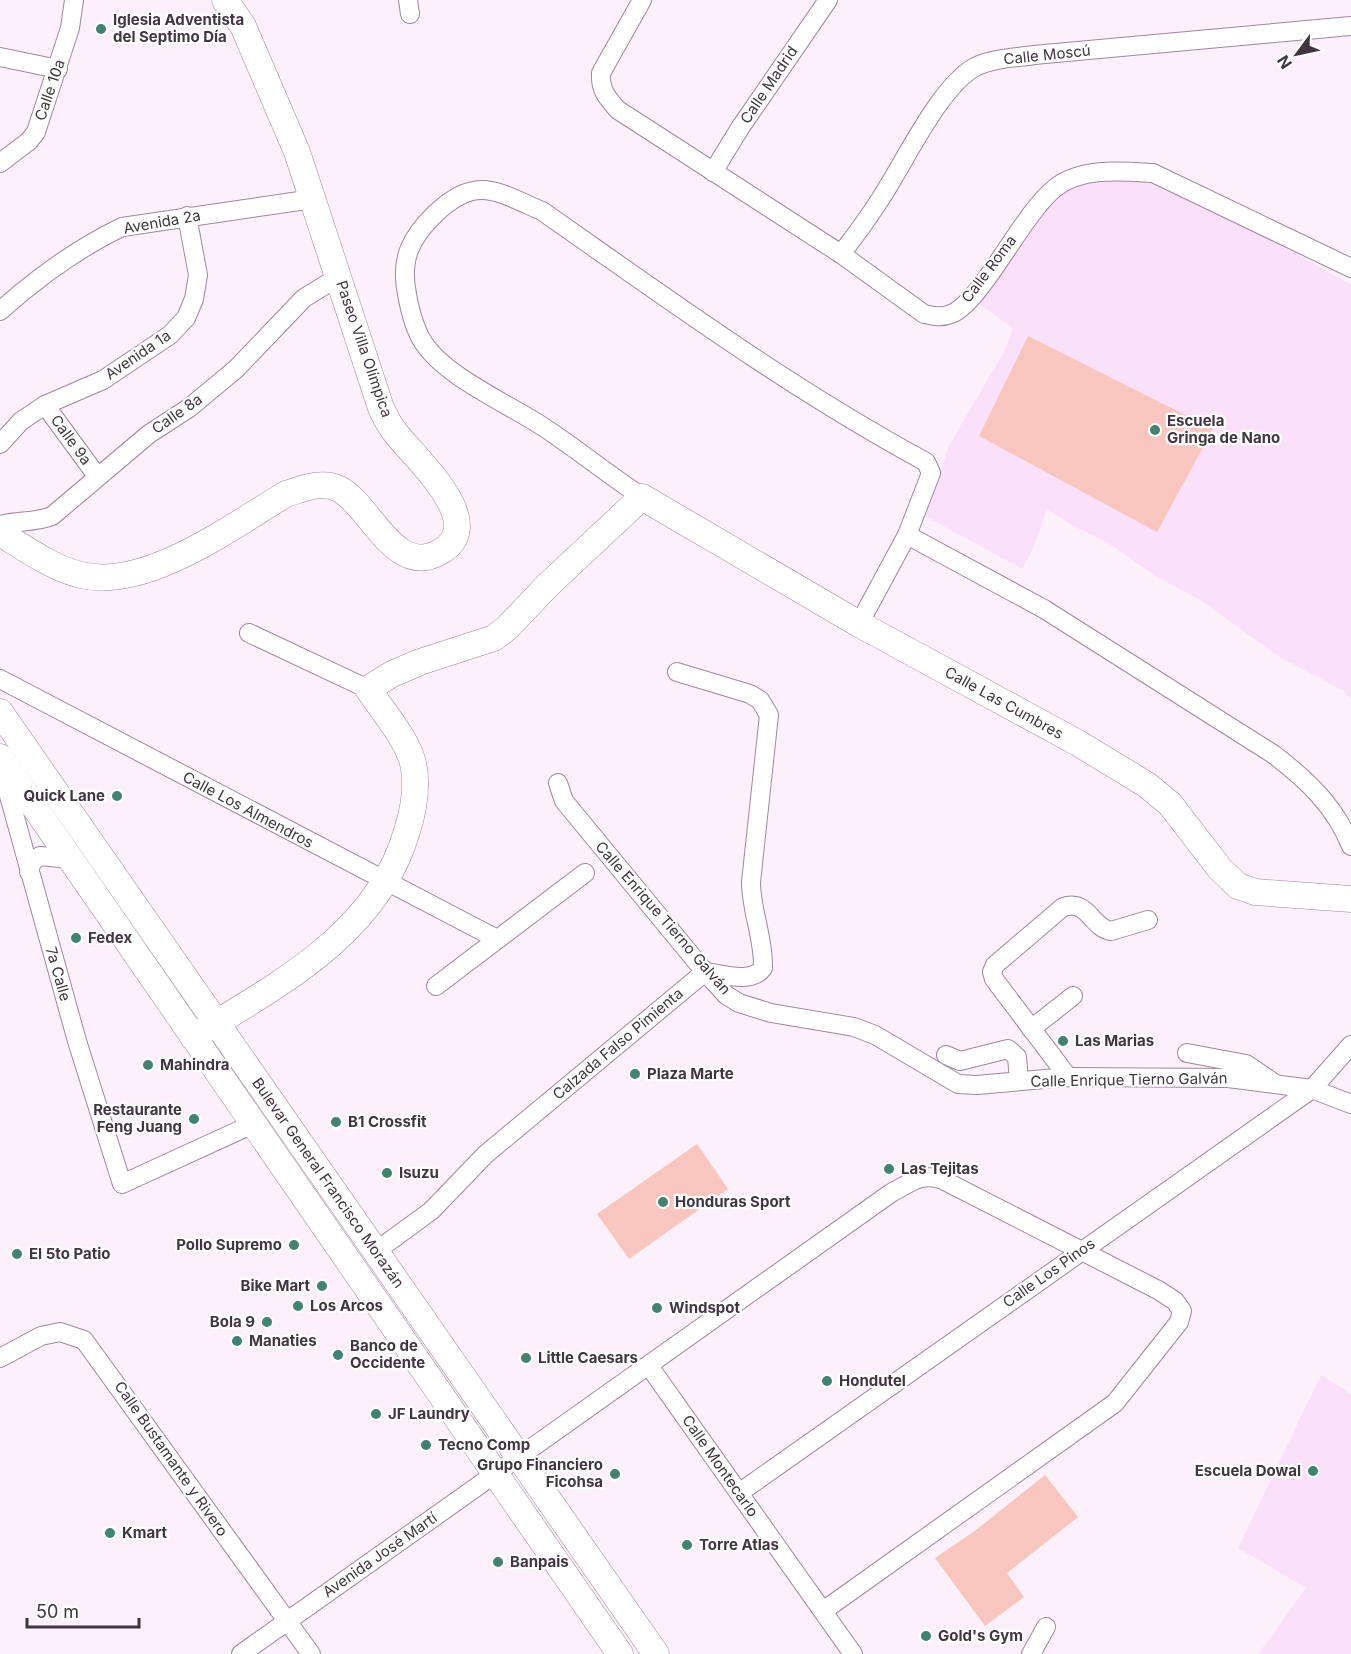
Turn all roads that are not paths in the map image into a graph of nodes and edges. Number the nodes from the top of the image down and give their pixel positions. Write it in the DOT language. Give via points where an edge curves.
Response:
graph roads {
  1 [pos="74,0"];
  2 [pos="225,0"];
  3 [pos="642,0"];
  4 [pos="828,0"];
  5 [pos="1351,26"];
  6 [pos="0,57"];
  7 [pos="58,69"];
  8 [pos="0,164"];
  9 [pos="713,172"];
  10 [pos="313,199"];
  11 [pos="187,216"];
  12 [pos="841,255"];
  13 [pos="1351,268"];
  14 [pos="340,276"];
  15 [pos="0,310"];
  16 [pos="45,405"];
  17 [pos="0,444"];
  18 [pos="97,476"];
  19 [pos="642,497"];
  20 [pos="0,525"];
  21 [pos="0,533"];
  22 [pos="907,535"];
  23 [pos="859,624"];
  24 [pos="249,633"];
  25 [pos="677,672"];
  26 [pos="0,679"];
  27 [pos="368,689"];
  28 [pos="0,712"];
  29 [pos="0,757"];
  30 [pos="0,763"];
  31 [pos="558,783"];
  32 [pos="1351,846"];
  33 [pos="70,859"];
  34 [pos="29,872"];
  35 [pos="585,873"];
  36 [pos="384,881"];
  37 [pos="1351,899"];
  38 [pos="1148,920"];
  39 [pos="497,939"];
  40 [pos="705,972"];
  41 [pos="436,986"];
  42 [pos="1073,996"];
  43 [pos="216,1022"];
  44 [pos="1031,1029"];
  45 [pos="193,1037"];
  46 [pos="1351,1045"];
  47 [pos="1187,1053"];
  48 [pos="946,1055"];
  49 [pos="1068,1077"];
  50 [pos="1019,1081"];
  51 [pos="1275,1084"];
  52 [pos="1312,1089"];
  53 [pos="1351,1104"];
  54 [pos="253,1124"];
  55 [pos="1081,1249"];
  56 [pos="376,1251"];
  57 [pos="0,1358"];
  58 [pos="649,1366"];
  59 [pos="519,1457"];
  60 [pos="494,1474"];
  61 [pos="739,1493"];
  62 [pos="823,1611"];
  63 [pos="287,1621"];
  64 [pos="1046,1627"];
  65 [pos="241,1654"];
  66 [pos="311,1654"];
  67 [pos="620,1654"];
  68 [pos="657,1654"];
  69 [pos="853,1654"];
  70 [pos="1031,1654"];
  1 -- 7 [label="street, Calle 10a"];
  2 -- 10 [label="main road, Paseo Villa Olímpica" via="243,26 270,85"];
  3 -- 9 [label="street, Calle Roma" via="601,73 600,86 618,110"];
  4 -- 9 [label="street, Calle Madrid"];
  5 -- 12 [label="street, Calle Moscú" via="1034,55 975,67 933,111 881,198"];
  6 -- 7 [label="street"];
  7 -- 8 [label="street, Calle 10a" via="36,132"];
  9 -- 12 [label="street, Calle Roma"];
  10 -- 11 [label="street, Avenida 2a"];
  10 -- 14 [label="main road, Paseo Villa Olímpica"];
  11 -- 15 [label="street, Avenida 2a" via="123,227 104,236 33,282"];
  11 -- 16 [label="street, Avenida 1a" via="198,275 186,318 170,336 103,380"];
  12 -- 13 [label="street, Calle Roma" via="924,314 953,314 971,298 1030,214 1056,187 1080,176 1120,171 1153,173"];
  14 -- 18 [label="street, Calle 8a" via="304,298 236,369 189,408"];
  14 -- 21 [label="main road, Paseo Villa Olímpica" via="384,414 454,508 456,531 439,552 423,556 405,553 391,545 348,495 328,485 286,494 151,571 98,578 81,575 54,565"];
  16 -- 17 [label="street, Avenida 1a" via="21,421"];
  16 -- 18 [label="street, Calle 9a"];
  18 -- 20 [label="street, Calle 8a" via="52,516"];
  19 -- 22 [label="street" via="546,429 445,366 422,341 408,298 404,264 412,238 457,195 485,191 542,211 772,372 855,424 926,462 931,473"];
  19 -- 23 [label="main road, Calle Las Cumbres"];
  19 -- 27 [label="main road" via="494,638 420,662"];
  22 -- 23 [label="street"];
  22 -- 32 [label="street" via="1044,609 1273,754 1299,774 1330,807"];
  23 -- 37 [label="main road, Calle Las Cumbres" via="1147,785 1170,804 1220,869 1238,886 1255,892"];
  24 -- 27 [label="street"];
  25 -- 40 [label="street" via="750,694 760,700 769,715 751,882 764,949 763,968 755,976 747,977"];
  26 -- 36 [label="street, Calle Los Almendros"];
  27 -- 36 [label="main road" via="412,761 416,781 403,846"];
  28 -- 43 [label="main road, Bulevar General Francisco Morazán"];
  29 -- 33 [label="main road, Bulevar General Francisco Morazán"];
  30 -- 34 [label="street, 7a Calle"];
  31 -- 40 [label="street, Calle Enrique Tierno Galván" via="564,801"];
  33 -- 34 [label="street" via="40,856 32,862"];
  33 -- 45 [label="main road, Bulevar General Francisco Morazán"];
  34 -- 54 [label="street, 7a Calle" via="122,1184"];
  35 -- 39 [label="street"];
  36 -- 39 [label="street, Calle Los Almendros"];
  36 -- 43 [label="main road" via="366,909 336,942 300,970"];
  38 -- 44 [label="street" via="1111,932 1072,904 1063,907 995,965 994,979"];
  39 -- 41 [label="street"];
  40 -- 50 [label="street, Calle Enrique Tierno Galván" via="739,1003 854,1027 875,1035 958,1084"];
  40 -- 56 [label="street, Calzada Falso Pimienta" via="486,1154 431,1211"];
  42 -- 44 [label="street"];
  43 -- 45 [label="main road"];
  43 -- 56 [label="main road, Bulevar General Francisco Morazán"];
  44 -- 49 [label="street"];
  45 -- 54 [label="main road, Bulevar General Francisco Morazán"];
  46 -- 52 [label="street, Calle Los Pinos"];
  47 -- 51 [label="street" via="1246,1064"];
  48 -- 50 [label="street" via="960,1061 1008,1049 1017,1057"];
  49 -- 50 [label="street, Calle Enrique Tierno Galván"];
  49 -- 51 [label="street, Calle Enrique Tierno Galván" via="1228,1078"];
  51 -- 52 [label="street, Calle Enrique Tierno Galván"];
  52 -- 53 [label="street, Calle Enrique Tierno Galván"];
  52 -- 55 [label="street, Calle Los Pinos"];
  54 -- 60 [label="main road, Bulevar General Francisco Morazán"];
  55 -- 58 [label="street, Avenida José Martí" via="944,1180 931,1175 919,1177"];
  55 -- 61 [label="street, Calle Los Pinos"];
  55 -- 62 [label="street, Avenida José Martí" via="1175,1301 1182,1311 1179,1322 1115,1403"];
  56 -- 59 [label="main road, Bulevar General Francisco Morazán"];
  57 -- 63 [label="street, Calle Bustamante y Rivero" via="41,1336 60,1332 84,1340"];
  58 -- 59 [label="street, Avenida José Martí"];
  58 -- 61 [label="street, Calle Montecarlo"];
  59 -- 60 [label="street, Avenida José Martí"];
  59 -- 68 [label="main road, Bulevar General Francisco Morazán"];
  60 -- 63 [label="street, Avenida José Martí"];
  60 -- 67 [label="main road, Bulevar General Francisco Morazán"];
  61 -- 62 [label="street, Calle Montecarlo"];
  62 -- 69 [label="street, Calle Montecarlo"];
  63 -- 65 [label="street, Avenida José Martí"];
  63 -- 66 [label="street, Calle Bustamante y Rivero"];
  64 -- 70 [label="street"];
}
